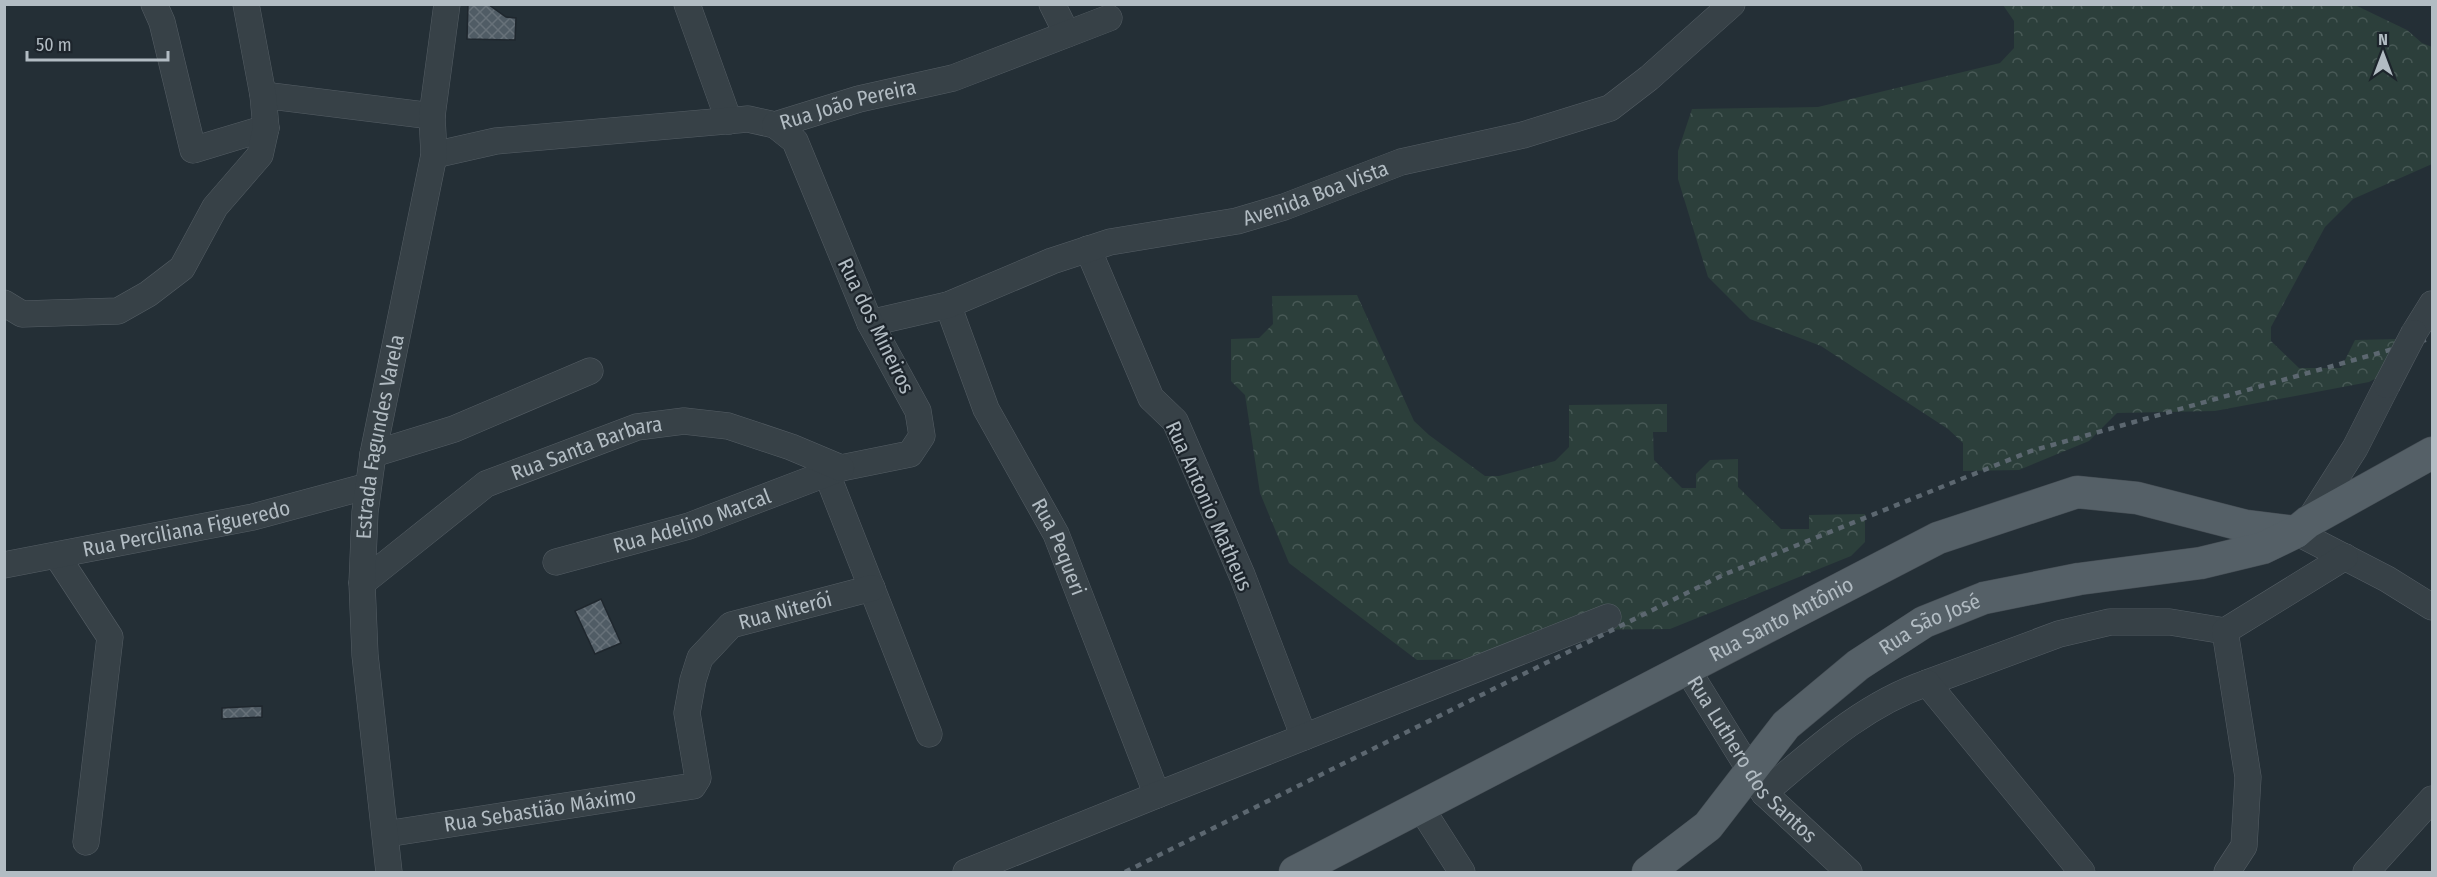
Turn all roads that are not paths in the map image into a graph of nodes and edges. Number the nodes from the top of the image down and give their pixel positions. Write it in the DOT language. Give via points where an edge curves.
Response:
graph roads {
  1 [pos="154,4"];
  2 [pos="246,4"];
  3 [pos="447,4"];
  4 [pos="687,4"];
  5 [pos="1052,4"];
  6 [pos="1732,4"];
  7 [pos="1109,18"];
  8 [pos="1067,34"];
  9 [pos="263,94"];
  10 [pos="432,116"];
  11 [pos="729,121"];
  12 [pos="775,125"];
  13 [pos="266,129"];
  14 [pos="434,155"];
  15 [pos="1088,249"];
  16 [pos="4,303"];
  17 [pos="2433,304"];
  18 [pos="948,305"];
  19 [pos="870,323"];
  20 [pos="590,371"];
  21 [pos="2433,453"];
  22 [pos="373,454"];
  23 [pos="834,471"];
  24 [pos="368,486"];
  25 [pos="2302,527"];
  26 [pos="57,555"];
  27 [pos="2345,557"];
  28 [pos="556,562"];
  29 [pos="4,565"];
  30 [pos="362,583"];
  31 [pos="872,588"];
  32 [pos="2433,607"];
  33 [pos="1608,617"];
  34 [pos="2225,632"];
  35 [pos="1687,669"];
  36 [pos="1927,682"];
  37 [pos="930,735"];
  38 [pos="1304,737"];
  39 [pos="1757,782"];
  40 [pos="693,786"];
  41 [pos="1157,795"];
  42 [pos="2433,800"];
  43 [pos="1421,808"];
  44 [pos="386,834"];
  45 [pos="86,842"];
  46 [pos="389,873"];
  47 [pos="966,873"];
  48 [pos="1295,873"];
  49 [pos="1462,873"];
  50 [pos="1648,873"];
  51 [pos="1849,873"];
  52 [pos="2082,873"];
  53 [pos="2227,873"];
  54 [pos="2366,873"];
  1 -- 13 [label="street" via="162,22 193,150"];
  2 -- 9 [label="street"];
  3 -- 10 [label="street, Estrada Fagundes Varela"];
  4 -- 11 [label="street"];
  5 -- 8 [label="street"];
  6 -- 15 [label="street, Avenida Boa Vista" via="1610,108 1523,135 1401,162 1237,221"];
  7 -- 8 [label="street, Rua João Pereira"];
  8 -- 12 [label="street, Rua João Pereira" via="953,78 859,99"];
  9 -- 10 [label="street"];
  9 -- 13 [label="street"];
  10 -- 14 [label="street, Estrada Fagundes Varela"];
  11 -- 12 [label="street, Rua João Pereira" via="748,119"];
  11 -- 14 [label="street, Rua João Pereira" via="496,141"];
  12 -- 19 [label="street, Rua dos Mineiros" via="795,141"];
  13 -- 16 [label="street" via="260,155 215,207 182,268 148,294 118,311 22,314"];
  14 -- 22 [label="street, Estrada Fagundes Varela"];
  15 -- 18 [label="street, Avenida Boa Vista"];
  15 -- 38 [label="street, Rua Antonio Matheus" via="1151,398 1174,421 1184,443 1242,575"];
  17 -- 25 [label="street, bridge" via="2355,448"];
  18 -- 19 [label="street, Avenida Boa Vista"];
  18 -- 41 [label="street, Rua Pequeri" via="986,409 1056,534"];
  19 -- 23 [label="street, Rua dos Mineiros" via="918,411 922,436 910,454"];
  20 -- 22 [label="street" via="454,429"];
  21 -- 25 [label="main road, Rua São José"];
  22 -- 24 [label="street, Estrada Fagundes Varela"];
  23 -- 28 [label="street, Rua Adelino Marcal" via="689,526"];
  23 -- 30 [label="street, Rua Santa Barbara" via="791,447 728,426 684,421 637,427 486,484"];
  23 -- 31 [label="street"];
  24 -- 26 [label="street, Rua Perciliana Figueredo" via="254,517"];
  24 -- 30 [label="street, Estrada Fagundes Varela"];
  25 -- 27 [label="street"];
  25 -- 35 [label="main road, Rua Santo Antônio" via="2246,526 2138,498 2077,492 1938,538"];
  25 -- 39 [label="main road, Rua São José" via="2263,548 2201,563 2079,579 1984,598 1924,622 1858,665 1786,725"];
  26 -- 29 [label="street, Rua Perciliana Figueredo"];
  26 -- 45 [label="street" via="111,637"];
  27 -- 32 [label="street"];
  27 -- 34 [label="street"];
  30 -- 44 [label="street, Estrada Fagundes Varela" via="365,655"];
  31 -- 37 [label="street"];
  31 -- 40 [label="street, Rua Niterói" via="730,625 699,658 687,713 698,778"];
  33 -- 38 [label="street"];
  34 -- 36 [label="street, Rua São José" via="2170,622 2110,622 2059,634"];
  34 -- 53 [label="street" via="2248,777 2244,846"];
  35 -- 39 [label="street, Rua Luthero dos Santos"];
  35 -- 43 [label="main road, Rua Santo Antônio"];
  36 -- 39 [label="street, Rua São José" via="1899,692"];
  36 -- 52 [label="street"];
  38 -- 41 [label="street"];
  39 -- 50 [label="main road, Rua São José"];
  39 -- 51 [label="street, Rua Luthero dos Santos"];
  40 -- 44 [label="street, Rua Sebastião Máximo"];
  41 -- 47 [label="street"];
  42 -- 54 [label="street"];
  43 -- 48 [label="main road, Rua Santo Antônio"];
  43 -- 49 [label="street"];
  44 -- 46 [label="street, Estrada Fagundes Varela"];
}
